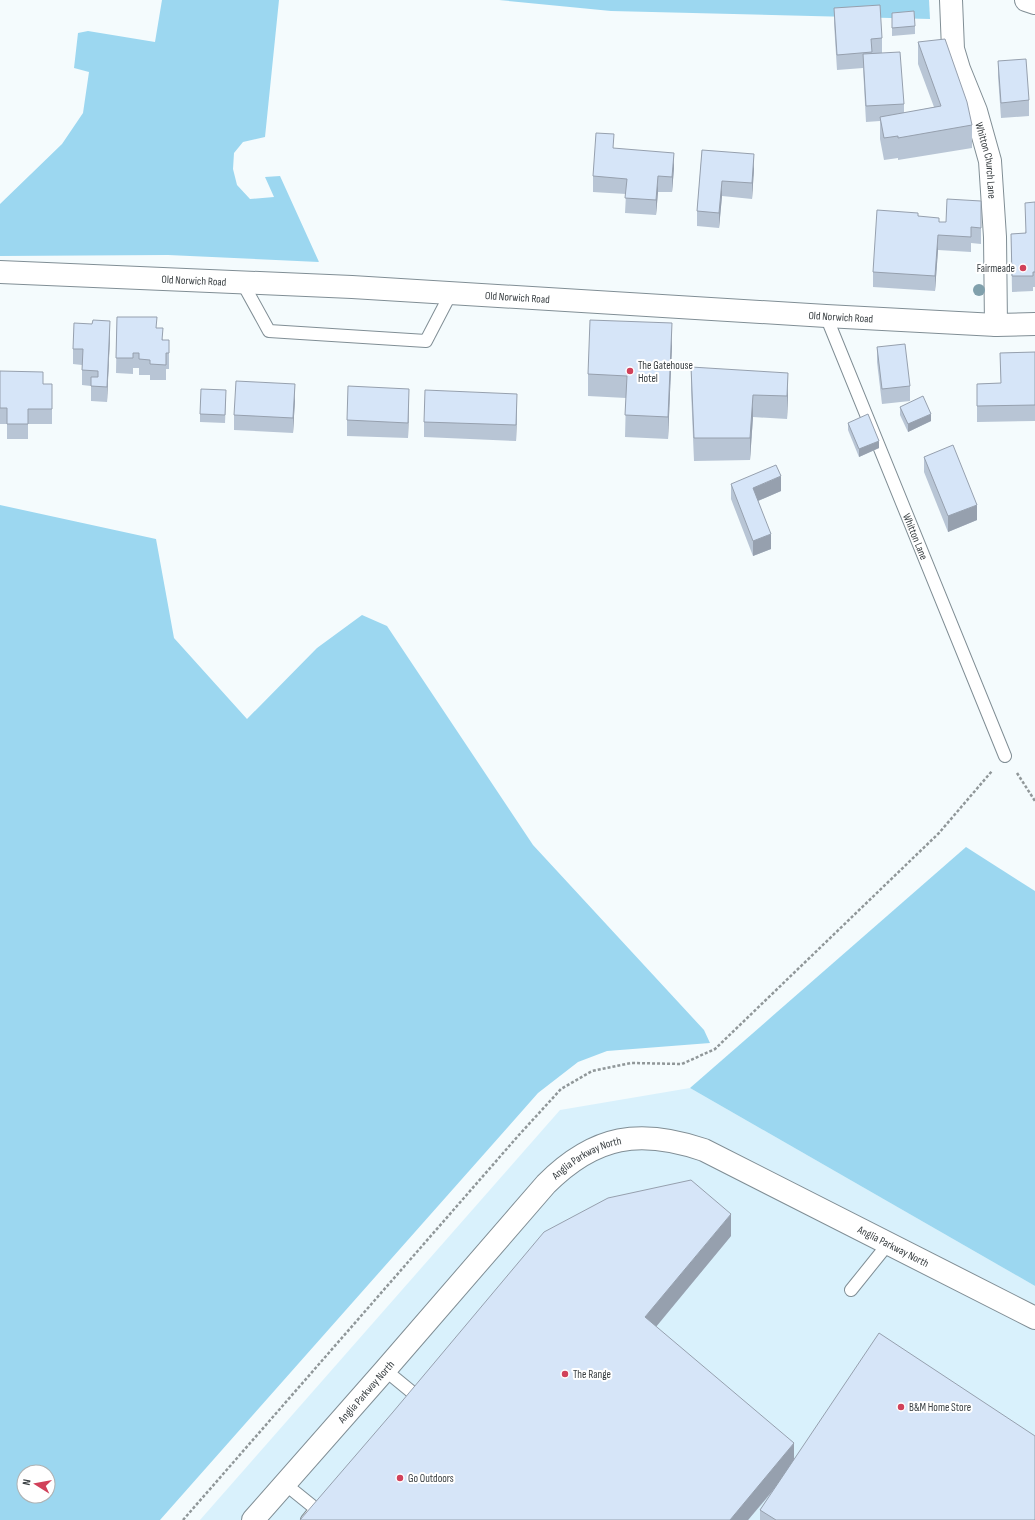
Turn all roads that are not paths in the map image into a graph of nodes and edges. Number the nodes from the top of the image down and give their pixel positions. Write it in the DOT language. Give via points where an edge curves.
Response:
graph roads {
  1 [pos="950,0"];
  2 [pos="1026,0"];
  3 [pos="1035,3"];
  4 [pos="0,272"];
  5 [pos="242,282"];
  6 [pos="451,293"];
  7 [pos="826,316"];
  8 [pos="1035,324"];
  9 [pos="996,325"];
  10 [pos="1005,756"];
  11 [pos="888,1244"];
  12 [pos="851,1290"];
  13 [pos="1035,1318"];
  14 [pos="385,1370"];
  15 [pos="413,1393"];
  16 [pos="285,1484"];
  17 [pos="253,1520"];
  18 [pos="307,1520"];
  1 -- 9 [label="street, Whitton Church Lane" via="953,49 976,111 990,161 995,237"];
  2 -- 3 [label="street"];
  4 -- 5 [label="street, Old Norwich Road"];
  5 -- 6 [label="street, Old Norwich Road"];
  5 -- 6 [label="lane" via="269,331 426,341"];
  6 -- 7 [label="street, Old Norwich Road"];
  7 -- 9 [label="street, Old Norwich Road"];
  7 -- 10 [label="lane, Whitton Lane"];
  8 -- 9 [label="street, Old Norwich Road"];
  11 -- 12 [label="lane"];
  11 -- 13 [label="street, Anglia Parkway North"];
  11 -- 14 [label="street, Anglia Parkway North" via="704,1150 683,1143 648,1137 613,1142 578,1157 560,1171"];
  14 -- 15 [label="lane"];
  14 -- 16 [label="street, Anglia Parkway North"];
  16 -- 17 [label="street, Anglia Parkway North"];
  16 -- 18 [label="lane" via="316,1510"];
}
